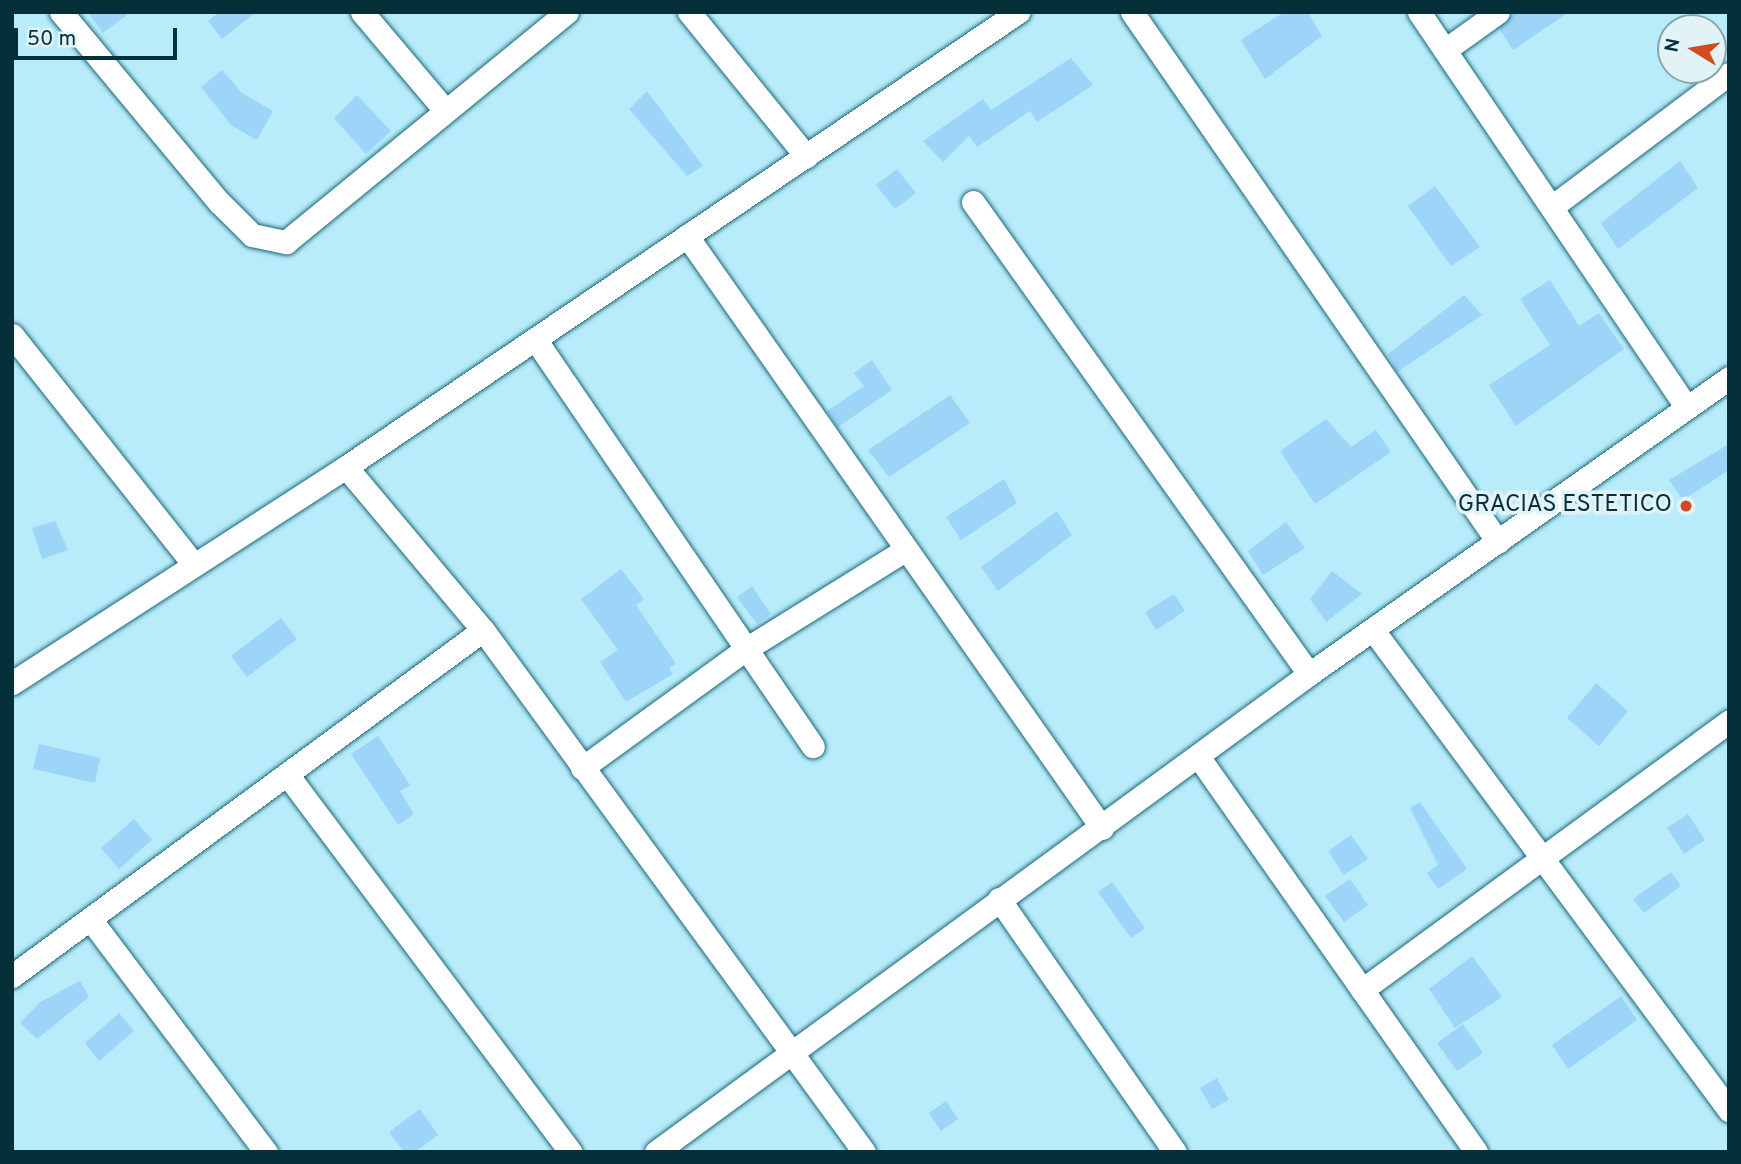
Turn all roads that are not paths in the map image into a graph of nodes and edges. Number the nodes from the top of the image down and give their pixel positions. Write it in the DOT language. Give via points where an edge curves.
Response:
graph roads {
  1 [pos="61,12"];
  2 [pos="362,12"];
  3 [pos="567,12"];
  4 [pos="689,12"];
  5 [pos="1018,12"];
  6 [pos="1132,12"];
  7 [pos="1419,12"];
  8 [pos="1498,12"];
  9 [pos="1445,50"];
  10 [pos="1729,74"];
  11 [pos="443,108"];
  12 [pos="806,156"];
  13 [pos="973,202"];
  14 [pos="1553,206"];
  15 [pos="687,236"];
  16 [pos="12,335"];
  17 [pos="535,339"];
  18 [pos="1729,378"];
  19 [pos="1686,407"];
  20 [pos="346,467"];
  21 [pos="1498,542"];
  22 [pos="905,550"];
  23 [pos="192,562"];
  24 [pos="483,630"];
  25 [pos="1373,630"];
  26 [pos="746,649"];
  27 [pos="1309,674"];
  28 [pos="12,683"];
  29 [pos="1729,721"];
  30 [pos="813,746"];
  31 [pos="1200,759"];
  32 [pos="582,768"];
  33 [pos="289,777"];
  34 [pos="1102,828"];
  35 [pos="1545,861"];
  36 [pos="999,899"];
  37 [pos="91,920"];
  38 [pos="12,976"];
  39 [pos="1362,990"];
  40 [pos="789,1053"];
  41 [pos="1729,1110"];
  42 [pos="266,1152"];
  43 [pos="571,1152"];
  44 [pos="656,1152"];
  45 [pos="864,1152"];
  46 [pos="1175,1152"];
  47 [pos="1476,1152"];
  1 -- 11 [label="street" via="219,202 252,235 271,240 300,233"];
  2 -- 11 [label="street"];
  3 -- 11 [label="street"];
  4 -- 12 [label="street"];
  5 -- 12 [label="street"];
  6 -- 21 [label="street"];
  7 -- 9 [label="street"];
  8 -- 9 [label="street"];
  9 -- 14 [label="street"];
  10 -- 14 [label="street"];
  12 -- 15 [label="street"];
  13 -- 27 [label="street"];
  14 -- 19 [label="street"];
  15 -- 17 [label="street"];
  15 -- 22 [label="street"];
  16 -- 23 [label="street"];
  17 -- 20 [label="street"];
  17 -- 26 [label="street"];
  18 -- 19 [label="street"];
  19 -- 21 [label="street"];
  20 -- 23 [label="street"];
  20 -- 24 [label="street"];
  21 -- 25 [label="street"];
  22 -- 26 [label="street"];
  22 -- 34 [label="street"];
  23 -- 28 [label="street"];
  24 -- 32 [label="street"];
  24 -- 33 [label="street"];
  25 -- 27 [label="street"];
  25 -- 35 [label="street"];
  26 -- 30 [label="street"];
  26 -- 32 [label="street"];
  27 -- 31 [label="street"];
  29 -- 35 [label="street"];
  31 -- 34 [label="street"];
  31 -- 39 [label="street"];
  32 -- 40 [label="street"];
  33 -- 37 [label="street"];
  33 -- 43 [label="street"];
  34 -- 36 [label="street"];
  35 -- 39 [label="street"];
  35 -- 41 [label="street"];
  36 -- 40 [label="street"];
  36 -- 46 [label="street"];
  37 -- 38 [label="street"];
  37 -- 42 [label="street"];
  39 -- 47 [label="street"];
  40 -- 44 [label="street"];
  40 -- 45 [label="street"];
}
